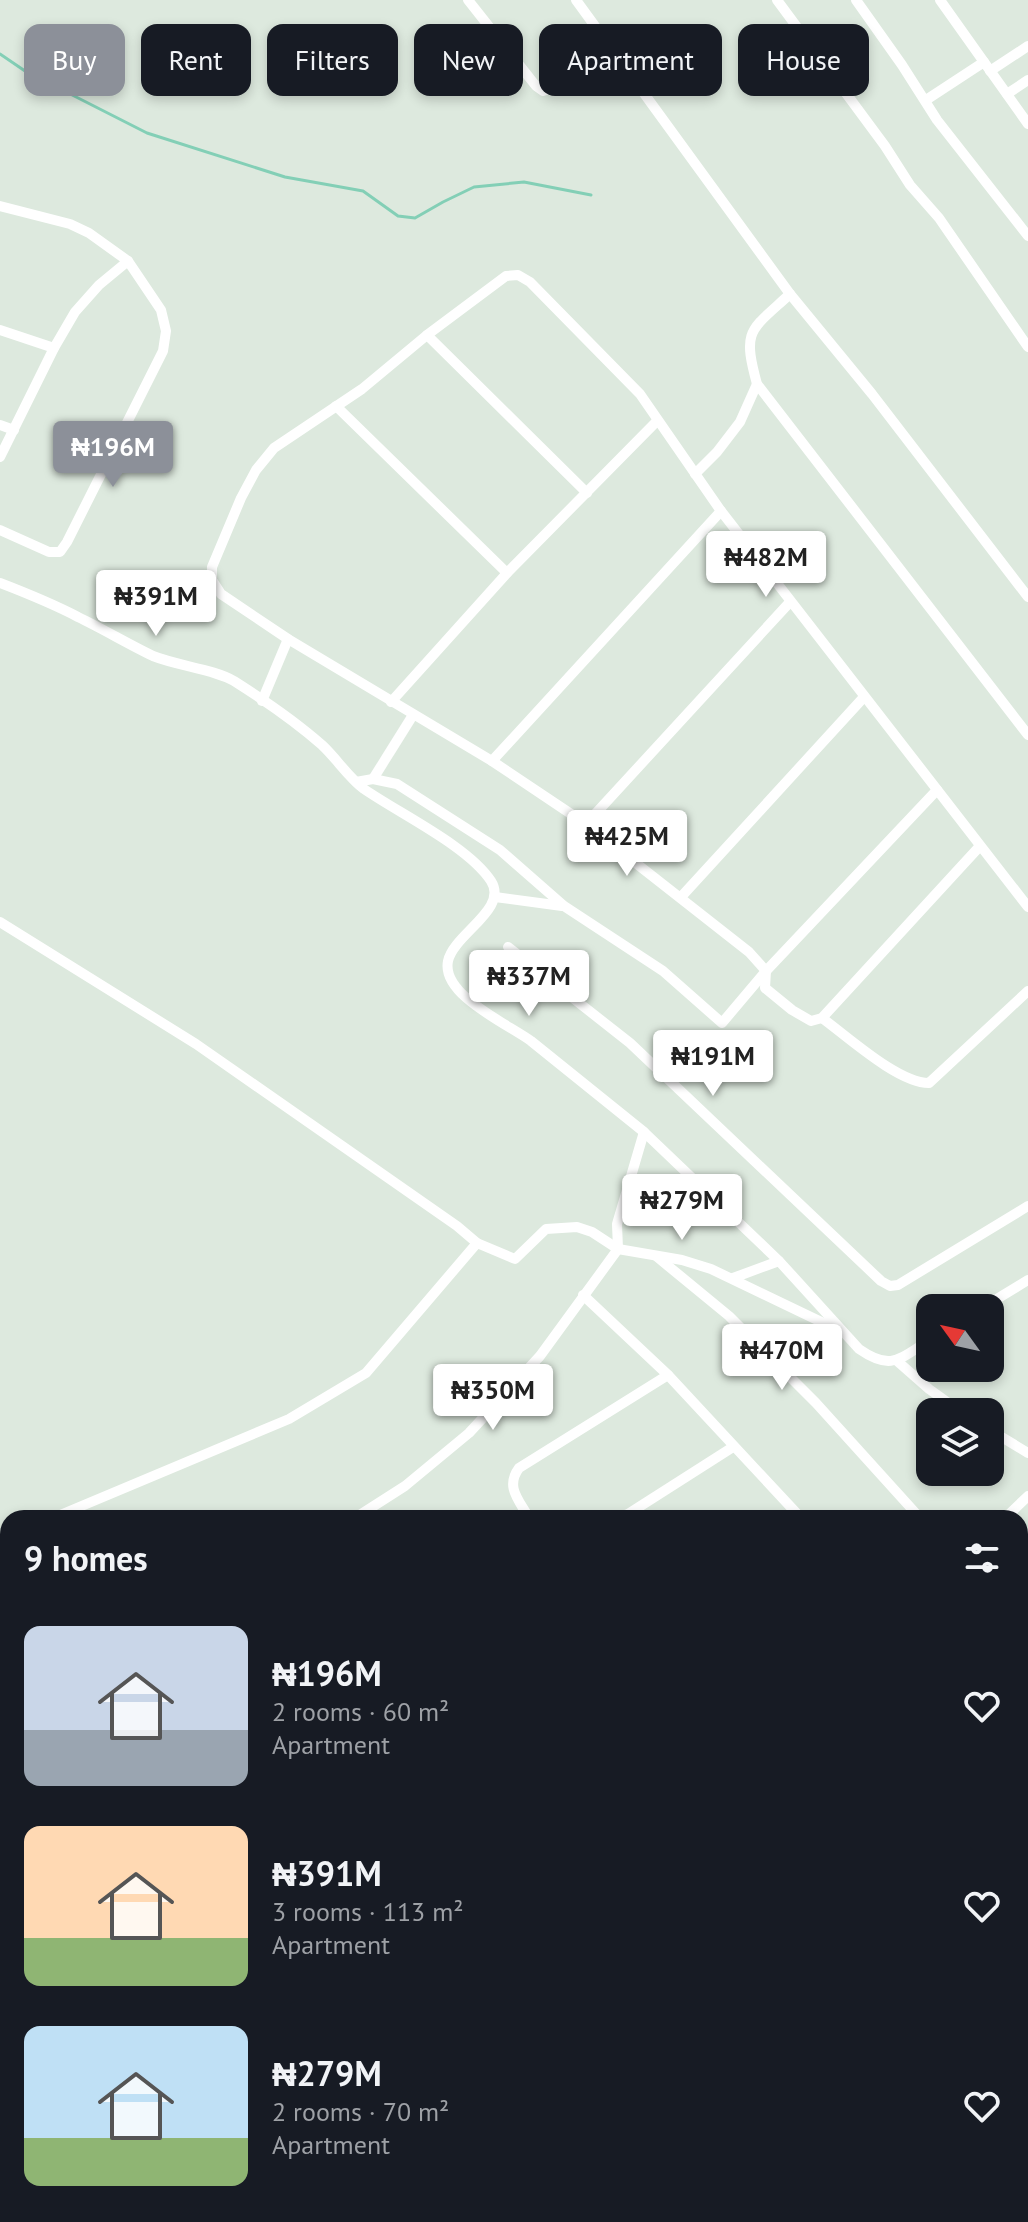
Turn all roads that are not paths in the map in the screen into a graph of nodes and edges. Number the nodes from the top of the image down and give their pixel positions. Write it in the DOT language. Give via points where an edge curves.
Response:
graph roads {
  1 [pos="468,0"];
  2 [pos="576,0"];
  3 [pos="777,0"];
  4 [pos="856,0"];
  5 [pos="940,0"];
  6 [pos="593,24"];
  7 [pos="1028,46"];
  8 [pos="987,66"];
  9 [pos="1028,80"];
  10 [pos="539,88"];
  11 [pos="1007,94"];
  12 [pos="645,96"];
  13 [pos="926,100"];
  14 [pos="1028,124"];
  15 [pos="0,206"];
  16 [pos="1028,236"];
  17 [pos="128,261"];
  18 [pos="790,294"];
  19 [pos="0,330"];
  20 [pos="427,335"];
  21 [pos="1028,347"];
  22 [pos="54,348"];
  23 [pos="757,384"];
  24 [pos="336,406"];
  25 [pos="657,421"];
  26 [pos="0,425"];
  27 [pos="14,430"];
  28 [pos="0,457"];
  29 [pos="695,474"];
  30 [pos="587,493"];
  31 [pos="721,511"];
  32 [pos="0,530"];
  33 [pos="507,573"];
  34 [pos="0,583"];
  35 [pos="1028,597"];
  36 [pos="790,602"];
  37 [pos="288,639"];
  38 [pos="864,697"];
  39 [pos="262,701"];
  40 [pos="391,702"];
  41 [pos="413,715"];
  42 [pos="1028,735"];
  43 [pos="492,761"];
  44 [pos="373,779"];
  45 [pos="356,782"];
  46 [pos="937,790"];
  47 [pos="586,824"];
  48 [pos="980,846"];
  49 [pos="495,897"];
  50 [pos="681,897"];
  51 [pos="564,906"];
  52 [pos="1028,907"];
  53 [pos="0,922"];
  54 [pos="508,947"];
  55 [pos="766,971"];
  56 [pos="1028,991"];
  57 [pos="822,1018"];
  58 [pos="644,1132"];
  59 [pos="1028,1206"];
  60 [pos="477,1243"];
  61 [pos="618,1249"];
  62 [pos="655,1255"];
  63 [pos="779,1261"];
  64 [pos="733,1278"];
  65 [pos="1028,1280"];
  66 [pos="583,1295"];
  67 [pos="1004,1295"];
  68 [pos="841,1332"];
  69 [pos="916,1348"];
  70 [pos="896,1360"];
  71 [pos="668,1375"];
  72 [pos="942,1398"];
  73 [pos="1004,1438"];
  74 [pos="733,1447"];
  75 [pos="1028,1453"];
  76 [pos="1028,1496"];
  77 [pos="72,1510"];
  78 [pos="368,1510"];
  79 [pos="524,1510"];
  80 [pos="634,1510"];
  81 [pos="793,1510"];
  82 [pos="913,1510"];
  83 [pos="1013,1510"];
  1 -- 10 [label="street"];
  2 -- 6 [label="street"];
  3 -- 21 [label="street"];
  4 -- 13 [label="street"];
  5 -- 8 [label="street"];
  7 -- 8 [label="street"];
  8 -- 11 [label="street"];
  8 -- 13 [label="street"];
  9 -- 11 [label="street"];
  11 -- 14 [label="street"];
  12 -- 18 [label="street"];
  13 -- 16 [label="street"];
  15 -- 17 [label="street" via="70,224"];
  17 -- 22 [label="street" via="75,312"];
  17 -- 32 [label="street" via="161,310 163,351 60,552"];
  18 -- 23 [label="street" via="753,329 749,345"];
  18 -- 35 [label="street"];
  19 -- 22 [label="street"];
  20 -- 24 [label="street"];
  20 -- 25 [label="street" via="506,276 518,275 640,394"];
  20 -- 30 [label="street"];
  22 -- 27 [label="street"];
  23 -- 29 [label="street" via="740,422"];
  23 -- 42 [label="street"];
  24 -- 33 [label="street"];
  24 -- 37 [label="street" via="274,448 256,470 212,567 212,580 221,594"];
  25 -- 29 [label="street"];
  25 -- 30 [label="street"];
  26 -- 27 [label="street"];
  27 -- 28 [label="street"];
  29 -- 31 [label="street"];
  30 -- 33 [label="street"];
  31 -- 36 [label="street"];
  31 -- 43 [label="street"];
  33 -- 40 [label="street"];
  34 -- 39 [label="street" via="154,656 231,679"];
  36 -- 38 [label="street"];
  36 -- 47 [label="street"];
  37 -- 39 [label="street"];
  37 -- 40 [label="street"];
  38 -- 46 [label="street"];
  38 -- 50 [label="street"];
  39 -- 45 [label="street" via="325,748"];
  40 -- 41 [label="street"];
  41 -- 43 [label="street"];
  41 -- 44 [label="street"];
  43 -- 47 [label="street"];
  44 -- 45 [label="street"];
  44 -- 51 [label="street" via="397,784 500,850"];
  45 -- 49 [label="street" via="470,858 489,878"];
  46 -- 48 [label="street"];
  46 -- 55 [label="street"];
  47 -- 50 [label="street"];
  48 -- 52 [label="street"];
  48 -- 57 [label="street"];
  49 -- 51 [label="street"];
  49 -- 58 [label="street" via="452,950 447,963 450,978 494,1019 531,1041"];
  50 -- 55 [label="street"];
  51 -- 55 [label="street" via="663,971 722,1023"];
  53 -- 60 [label="street" via="196,1044"];
  54 -- 59 [label="street" via="630,1043 890,1286"];
  55 -- 57 [label="street" via="765,988 811,1021"];
  56 -- 57 [label="street" via="929,1083 901,1076"];
  58 -- 61 [label="street" via="617,1224"];
  58 -- 63 [label="street"];
  60 -- 61 [label="street" via="515,1259 546,1229 577,1227"];
  60 -- 77 [label="street" via="366,1373 289,1419"];
  61 -- 62 [label="street"];
  61 -- 66 [label="street"];
  62 -- 64 [label="street"];
  62 -- 82 [label="street" via="729,1316"];
  63 -- 64 [label="street"];
  63 -- 68 [label="street"];
  64 -- 68 [label="street"];
  65 -- 67 [label="street"];
  66 -- 71 [label="street"];
  66 -- 78 [label="street" via="540,1356 469,1433"];
  68 -- 70 [label="street" via="874,1360"];
  69 -- 70 [label="street"];
  70 -- 72 [label="street"];
  71 -- 74 [label="street"];
  71 -- 79 [label="street" via="519,1468 512,1488"];
  73 -- 75 [label="street"];
  74 -- 80 [label="street"];
  74 -- 81 [label="street"];
  76 -- 83 [label="street"];
}
